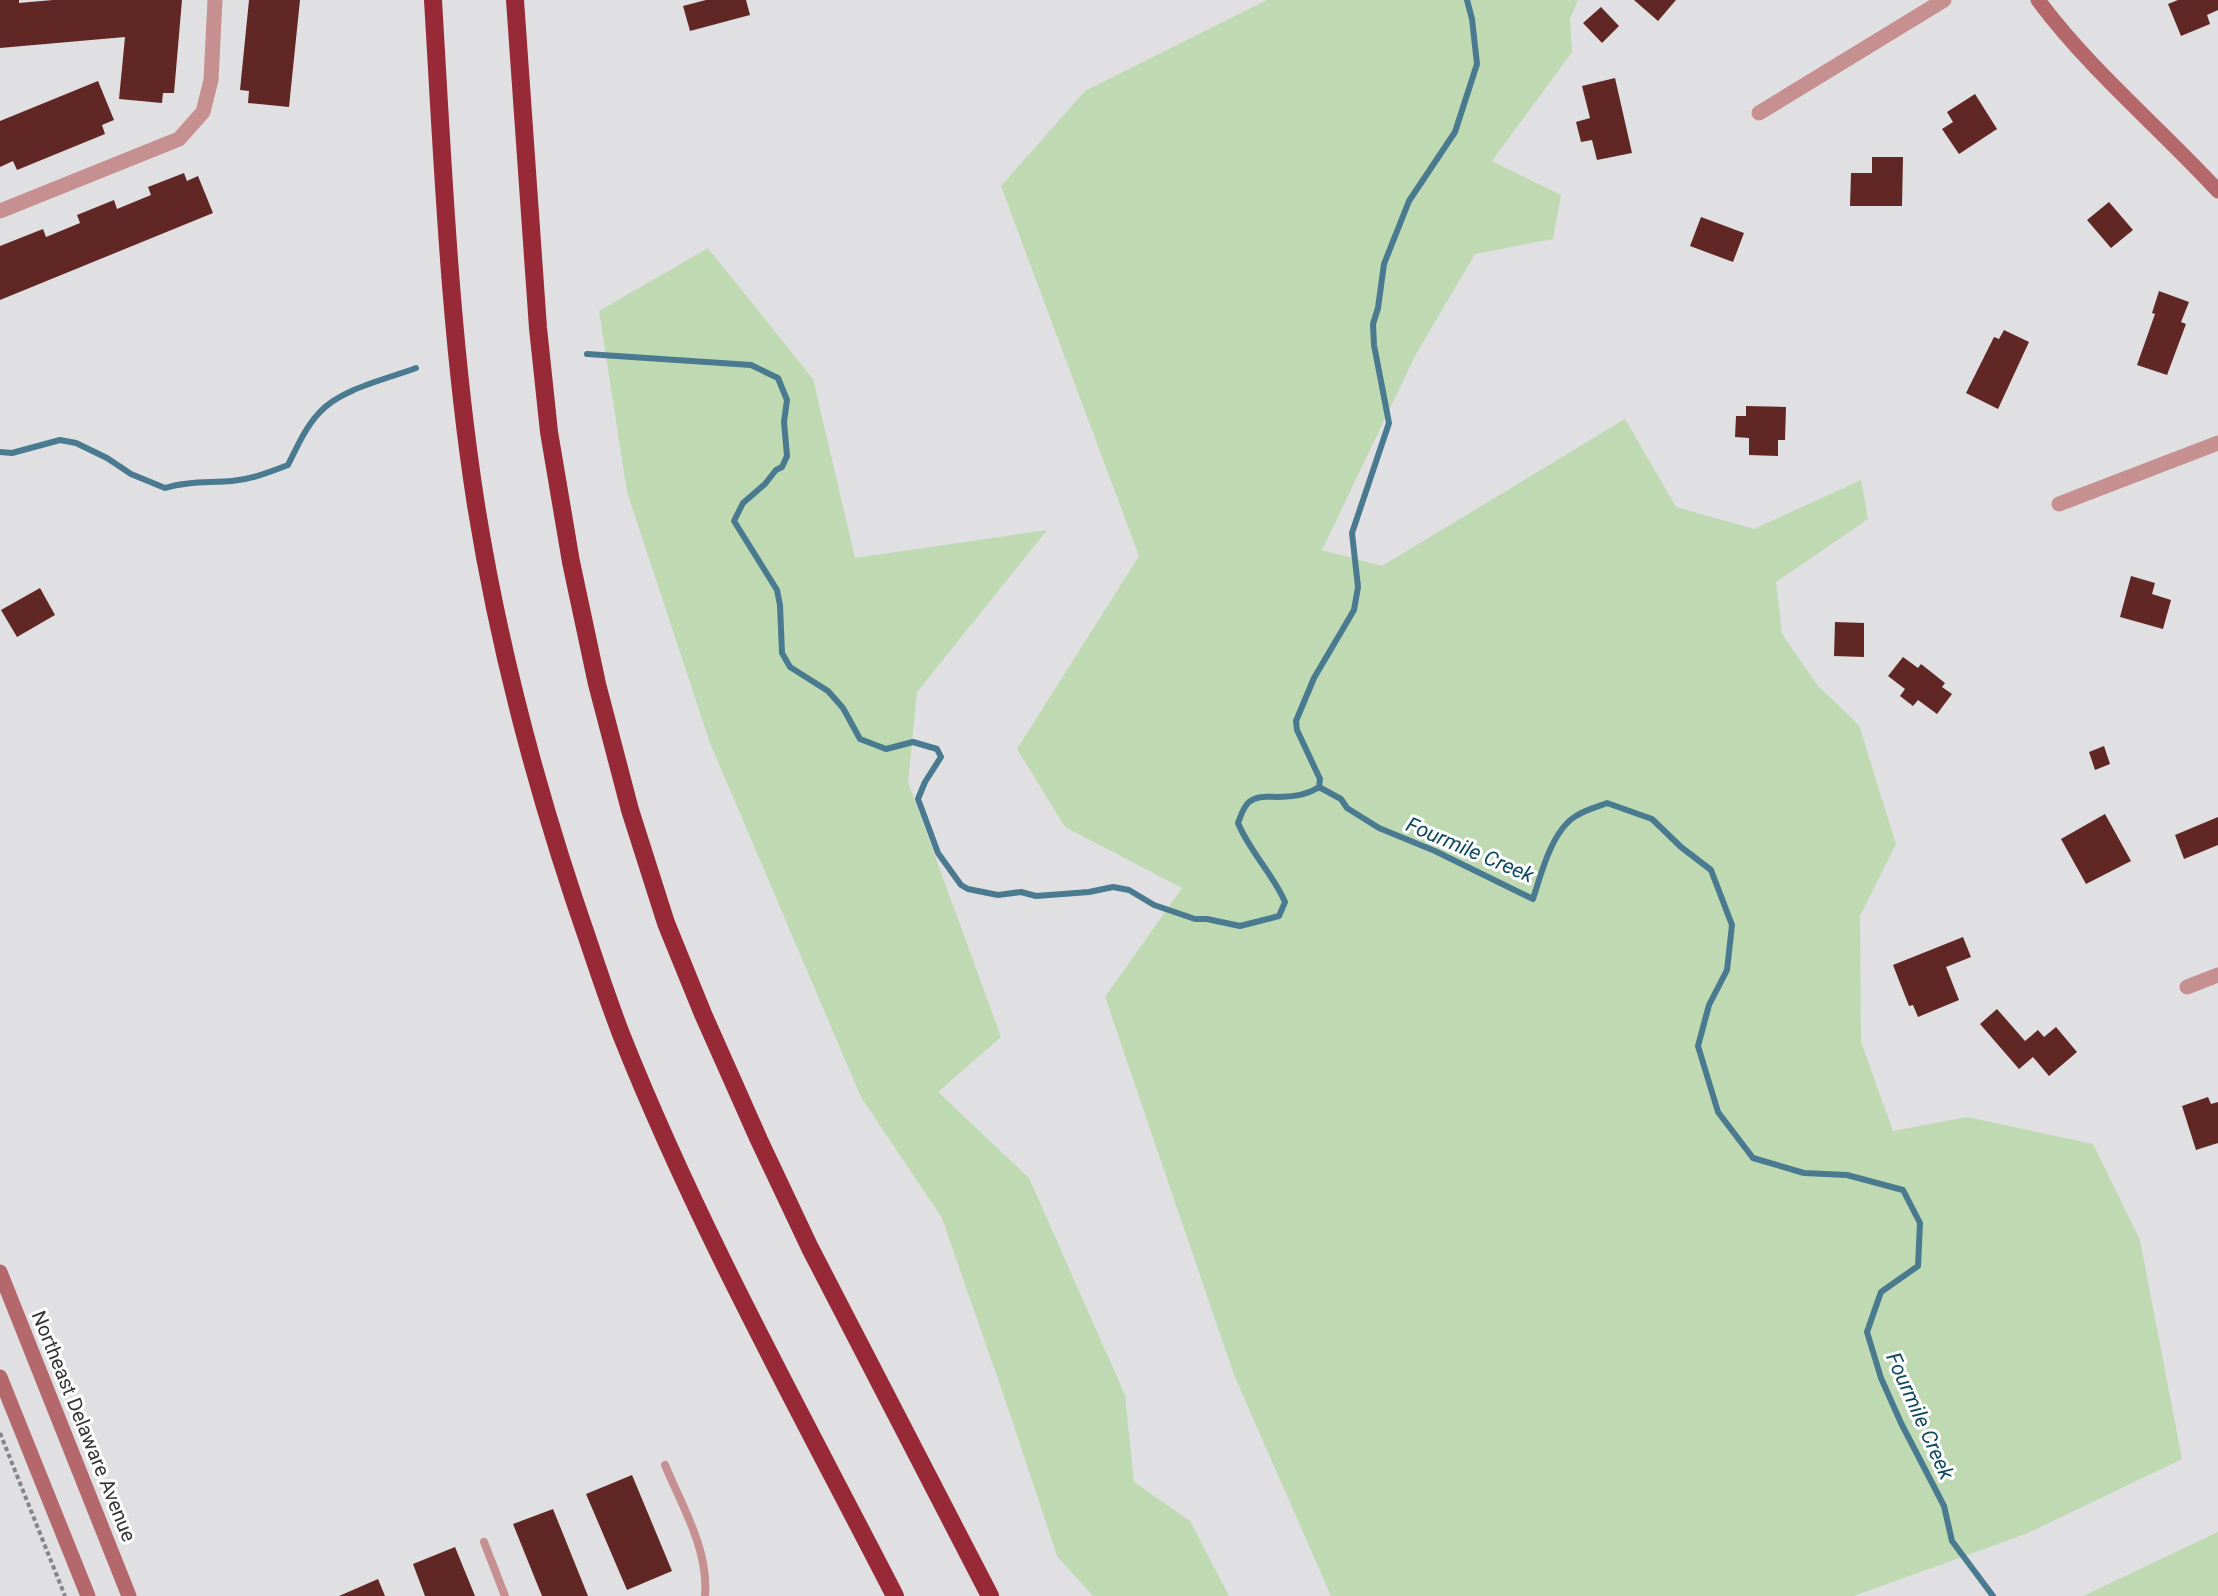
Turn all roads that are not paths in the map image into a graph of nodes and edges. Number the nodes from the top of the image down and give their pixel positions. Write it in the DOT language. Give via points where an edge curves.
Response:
graph roads {
  1 [pos="215,0"];
  2 [pos="433,0"];
  3 [pos="515,0"];
  4 [pos="1944,0"];
  5 [pos="2038,0"];
  6 [pos="1759,113"];
  7 [pos="2218,191"];
  8 [pos="0,211"];
  9 [pos="2218,443"];
  10 [pos="2059,504"];
  11 [pos="2218,975"];
  12 [pos="2187,987"];
  13 [pos="0,1272"];
  14 [pos="0,1377"];
  15 [pos="665,1465"];
  16 [pos="484,1542"];
  17 [pos="88,1596"];
  18 [pos="129,1596"];
  19 [pos="505,1596"];
  20 [pos="705,1596"];
  21 [pos="895,1596"];
  22 [pos="990,1596"];
  1 -- 8 [label="street" via="211,80 203,112 179,139"];
  2 -- 21 [label="highway" via="455,326 476,502 509,670 539,789 621,1033 687,1187 737,1292"];
  3 -- 22 [label="highway" via="549,432 580,606 630,810 666,923 759,1140"];
  4 -- 6 [label="street"];
  5 -- 7 [label="main road" via="2103,76"];
  9 -- 10 [label="street"];
  11 -- 12 [label="street"];
  13 -- 18 [label="main road, Northeast Delaware Avenue"];
  14 -- 17 [label="main road"];
  15 -- 20 [label="lane" via="703,1556"];
  16 -- 19 [label="lane"];
}
